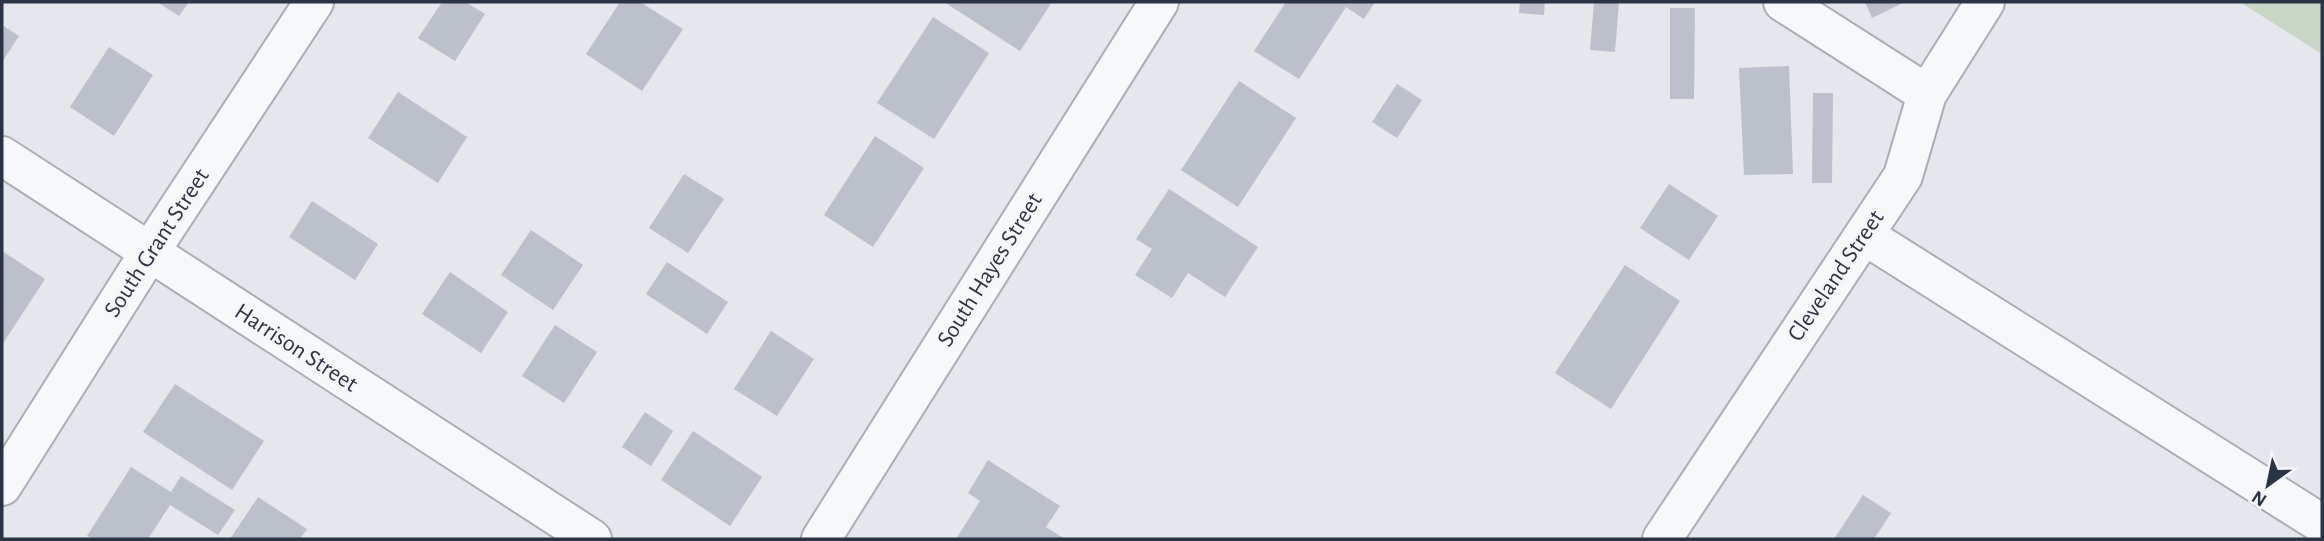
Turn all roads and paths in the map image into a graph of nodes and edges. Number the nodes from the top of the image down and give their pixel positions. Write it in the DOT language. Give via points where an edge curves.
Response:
graph roads {
  1 [pos="314,2"];
  2 [pos="1159,2"];
  3 [pos="1783,2"];
  4 [pos="1985,2"];
  5 [pos="1927,94"];
  6 [pos="2,156"];
  7 [pos="1864,234"];
  8 [pos="149,253"];
  9 [pos="2,486"];
  10 [pos="2322,524"];
  11 [pos="592,539"];
  12 [pos="821,539"];
  13 [pos="1662,539"];
  1 -- 8 [label="street, South Grant Street"];
  2 -- 12 [label="street, South Hayes Street"];
  3 -- 5 [label="street"];
  4 -- 5 [label="street, Cleveland Street"];
  5 -- 7 [label="street, Cleveland Street" via="1903,176"];
  6 -- 8 [label="street, Harrison Street"];
  7 -- 10 [label="street"];
  7 -- 13 [label="street, Cleveland Street"];
  8 -- 9 [label="street, South Grant Street"];
  8 -- 11 [label="street, Harrison Street"];
}
